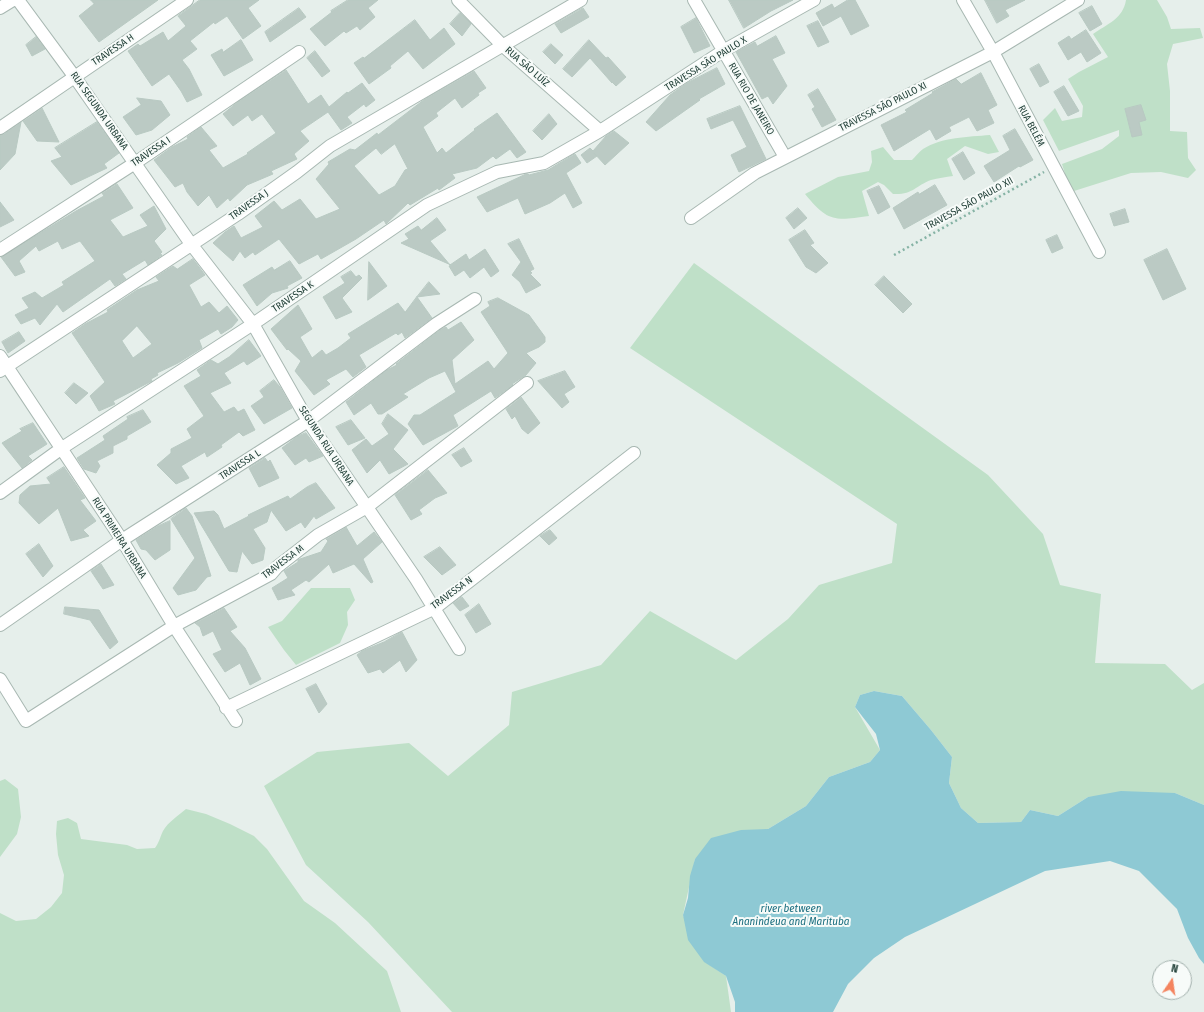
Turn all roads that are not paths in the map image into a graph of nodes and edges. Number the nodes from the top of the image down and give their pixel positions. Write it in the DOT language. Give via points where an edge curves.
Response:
graph roads {
  1 [pos="13,0"];
  2 [pos="18,0"];
  3 [pos="187,0"];
  4 [pos="458,0"];
  5 [pos="581,0"];
  6 [pos="694,0"];
  7 [pos="814,0"];
  8 [pos="963,0"];
  9 [pos="1078,0"];
  10 [pos="0,8"];
  11 [pos="502,45"];
  12 [pos="723,51"];
  13 [pos="299,52"];
  14 [pos="993,52"];
  15 [pos="74,76"];
  16 [pos="0,128"];
  17 [pos="600,131"];
  18 [pos="785,157"];
  19 [pos="135,163"];
  20 [pos="690,218"];
  21 [pos="191,244"];
  22 [pos="0,250"];
  23 [pos="1099,252"];
  24 [pos="475,299"];
  25 [pos="253,324"];
  26 [pos="2,365"];
  27 [pos="527,383"];
  28 [pos="308,421"];
  29 [pos="62,448"];
  30 [pos="634,453"];
  31 [pos="0,493"];
  32 [pos="367,507"];
  33 [pos="122,540"];
  34 [pos="435,608"];
  35 [pos="0,625"];
  36 [pos="174,626"];
  37 [pos="459,649"];
  38 [pos="0,679"];
  39 [pos="226,708"];
  40 [pos="236,721"];
  1 -- 10 [label="street"];
  2 -- 15 [label="street, RUA SEGUNDA URBANA"];
  3 -- 15 [label="street, TRAVESSA H"];
  4 -- 11 [label="street, RUA SÃO LUÍZ"];
  5 -- 11 [label="street, TRAVESSA J"];
  6 -- 12 [label="street, RUA RIO DE JANEIRO"];
  7 -- 12 [label="street, TRAVESSA SÃO PAULO X"];
  8 -- 14 [label="street, RUA BELÉM"];
  9 -- 14 [label="street, TRAVESSA SÃO PAULO XI"];
  11 -- 17 [label="street, RUA SÃO LUÍZ"];
  11 -- 21 [label="street, TRAVESSA J" via="330,146 238,214"];
  12 -- 17 [label="street, TRAVESSA SÃO PAULO X"];
  12 -- 18 [label="street, RUA RIO DE JANEIRO"];
  13 -- 19 [label="street, TRAVESSA I"];
  14 -- 18 [label="street, TRAVESSA SÃO PAULO XI"];
  14 -- 23 [label="street, RUA BELÉM"];
  15 -- 16 [label="street, TRAVESSA H"];
  15 -- 19 [label="street, RUA SEGUNDA URBANA"];
  17 -- 25 [label="street, TRAVESSA K" via="544,163 496,172 427,205"];
  18 -- 20 [label="street, TRAVESSA SÃO PAULO XI" via="755,173"];
  19 -- 21 [label="street, RUA SEGUNDA URBANA"];
  19 -- 22 [label="street, TRAVESSA I"];
  21 -- 25 [label="street, SEGUNDA RUA URBANA"];
  21 -- 26 [label="street, TRAVESSA J"];
  24 -- 28 [label="street, TRAVESSA L" via="436,324"];
  25 -- 28 [label="street, SEGUNDA RUA URBANA"];
  25 -- 29 [label="street, TRAVESSA K"];
  26 -- 29 [label="street, RUA PRIMEIRA URBANA"];
  27 -- 32 [label="street, TRAVESSA M"];
  28 -- 32 [label="street, SEGUNDA RUA URBANA"];
  28 -- 33 [label="street, TRAVESSA L"];
  29 -- 31 [label="street, TRAVESSA K"];
  29 -- 33 [label="street, RUA PRIMEIRA URBANA"];
  30 -- 34 [label="street, TRAVESSA N"];
  32 -- 34 [label="street, SEGUNDA RUA URBANA"];
  32 -- 36 [label="street, TRAVESSA M" via="318,535 271,574"];
  33 -- 35 [label="street, TRAVESSA L"];
  33 -- 36 [label="street, RUA PRIMEIRA URBANA"];
  34 -- 37 [label="street, SEGUNDA RUA URBANA"];
  34 -- 39 [label="street, TRAVESSA N"];
  36 -- 38 [label="street, TRAVESSA M" via="26,721"];
  36 -- 39 [label="street, RUA PRIMEIRA URBANA"];
  39 -- 40 [label="street, RUA PRIMEIRA URBANA"];
}
